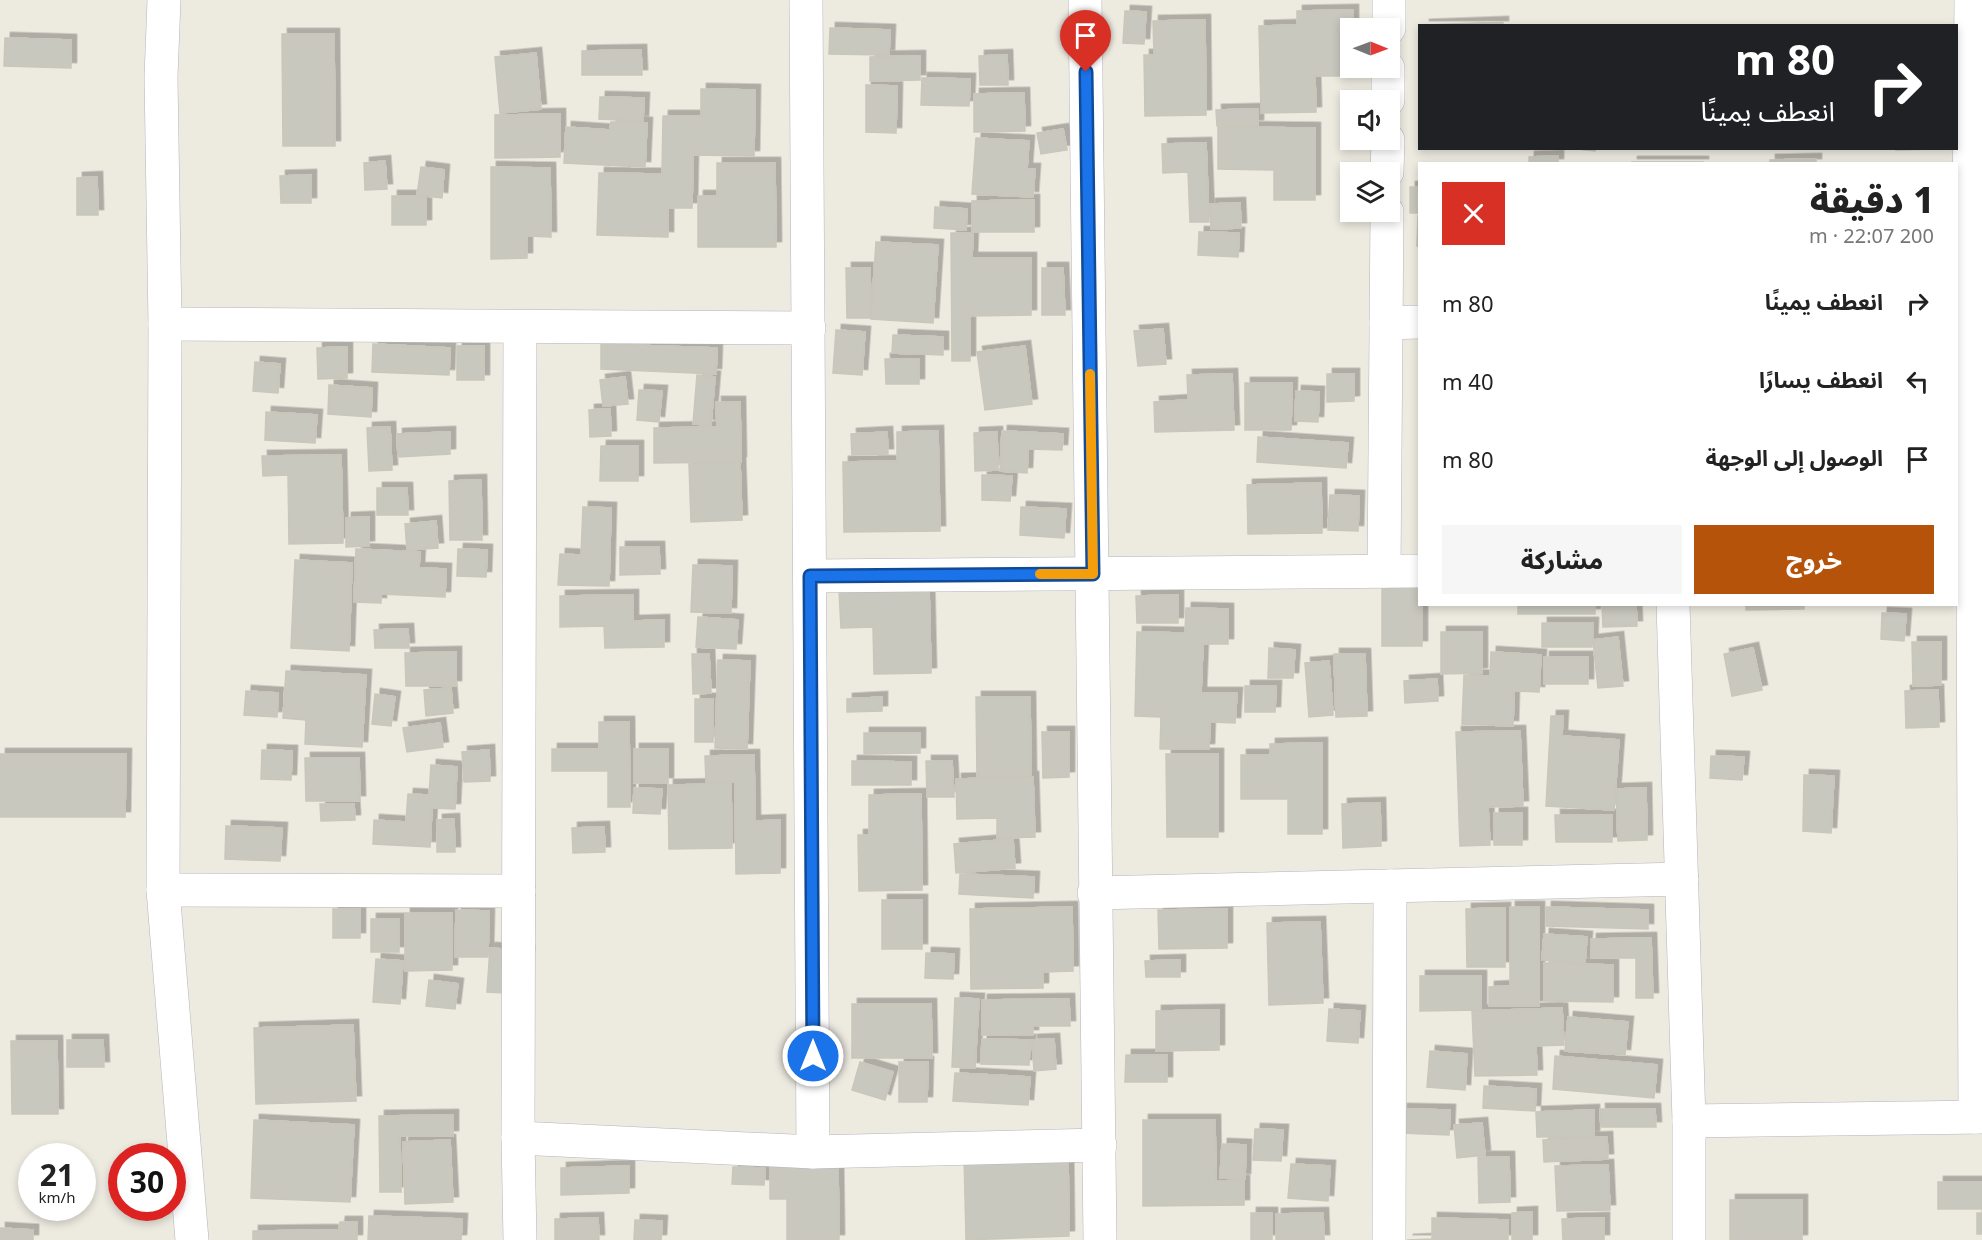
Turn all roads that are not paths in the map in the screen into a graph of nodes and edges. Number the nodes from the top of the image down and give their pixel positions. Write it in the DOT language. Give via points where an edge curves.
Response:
graph roads {
  1 [pos="164,0"];
  2 [pos="806,0"];
  3 [pos="1085,0"];
  4 [pos="1389,0"];
  5 [pos="1971,0"];
  6 [pos="1389,18"];
  7 [pos="1387,222"];
  8 [pos="1962,319"];
  9 [pos="1418,322"];
  10 [pos="1386,323"];
  11 [pos="165,324"];
  12 [pos="520,327"];
  13 [pos="809,328"];
  14 [pos="1978,569"];
  15 [pos="1418,571"];
  16 [pos="1384,572"];
  17 [pos="1093,574"];
  18 [pos="810,576"];
  19 [pos="1673,606"];
  20 [pos="1682,879"];
  21 [pos="1390,886"];
  22 [pos="163,890"];
  23 [pos="519,891"];
  24 [pos="1094,893"];
  25 [pos="1979,1117"];
  26 [pos="1689,1121"];
  27 [pos="518,1138"];
  28 [pos="1100,1145"];
  29 [pos="813,1152"];
  30 [pos="192,1240"];
  31 [pos="520,1240"];
  32 [pos="1100,1240"];
  33 [pos="1389,1240"];
  34 [pos="1689,1240"];
  1 -- 11 [label="street" via="161,77"];
  2 -- 13 [label="street"];
  3 -- 17 [label="street"];
  4 -- 6 [label="street"];
  5 -- 8 [label="street"];
  7 -- 10 [label="street"];
  8 -- 14 [label="street"];
  9 -- 10 [label="street"];
  10 -- 16 [label="street"];
  11 -- 12 [label="street"];
  11 -- 22 [label="street"];
  12 -- 13 [label="street"];
  12 -- 23 [label="street"];
  13 -- 18 [label="street"];
  14 -- 25 [label="street"];
  15 -- 16 [label="street"];
  16 -- 17 [label="street"];
  17 -- 18 [label="street"];
  17 -- 24 [label="street"];
  18 -- 29 [label="street"];
  19 -- 20 [label="street"];
  20 -- 21 [label="street"];
  20 -- 26 [label="street"];
  21 -- 24 [label="street"];
  21 -- 33 [label="street"];
  22 -- 23 [label="street"];
  22 -- 30 [label="street"];
  23 -- 27 [label="street"];
  24 -- 28 [label="street"];
  25 -- 26 [label="street"];
  26 -- 34 [label="street"];
  27 -- 29 [label="street"];
  27 -- 31 [label="street"];
  28 -- 29 [label="street"];
  28 -- 32 [label="street"];
}
